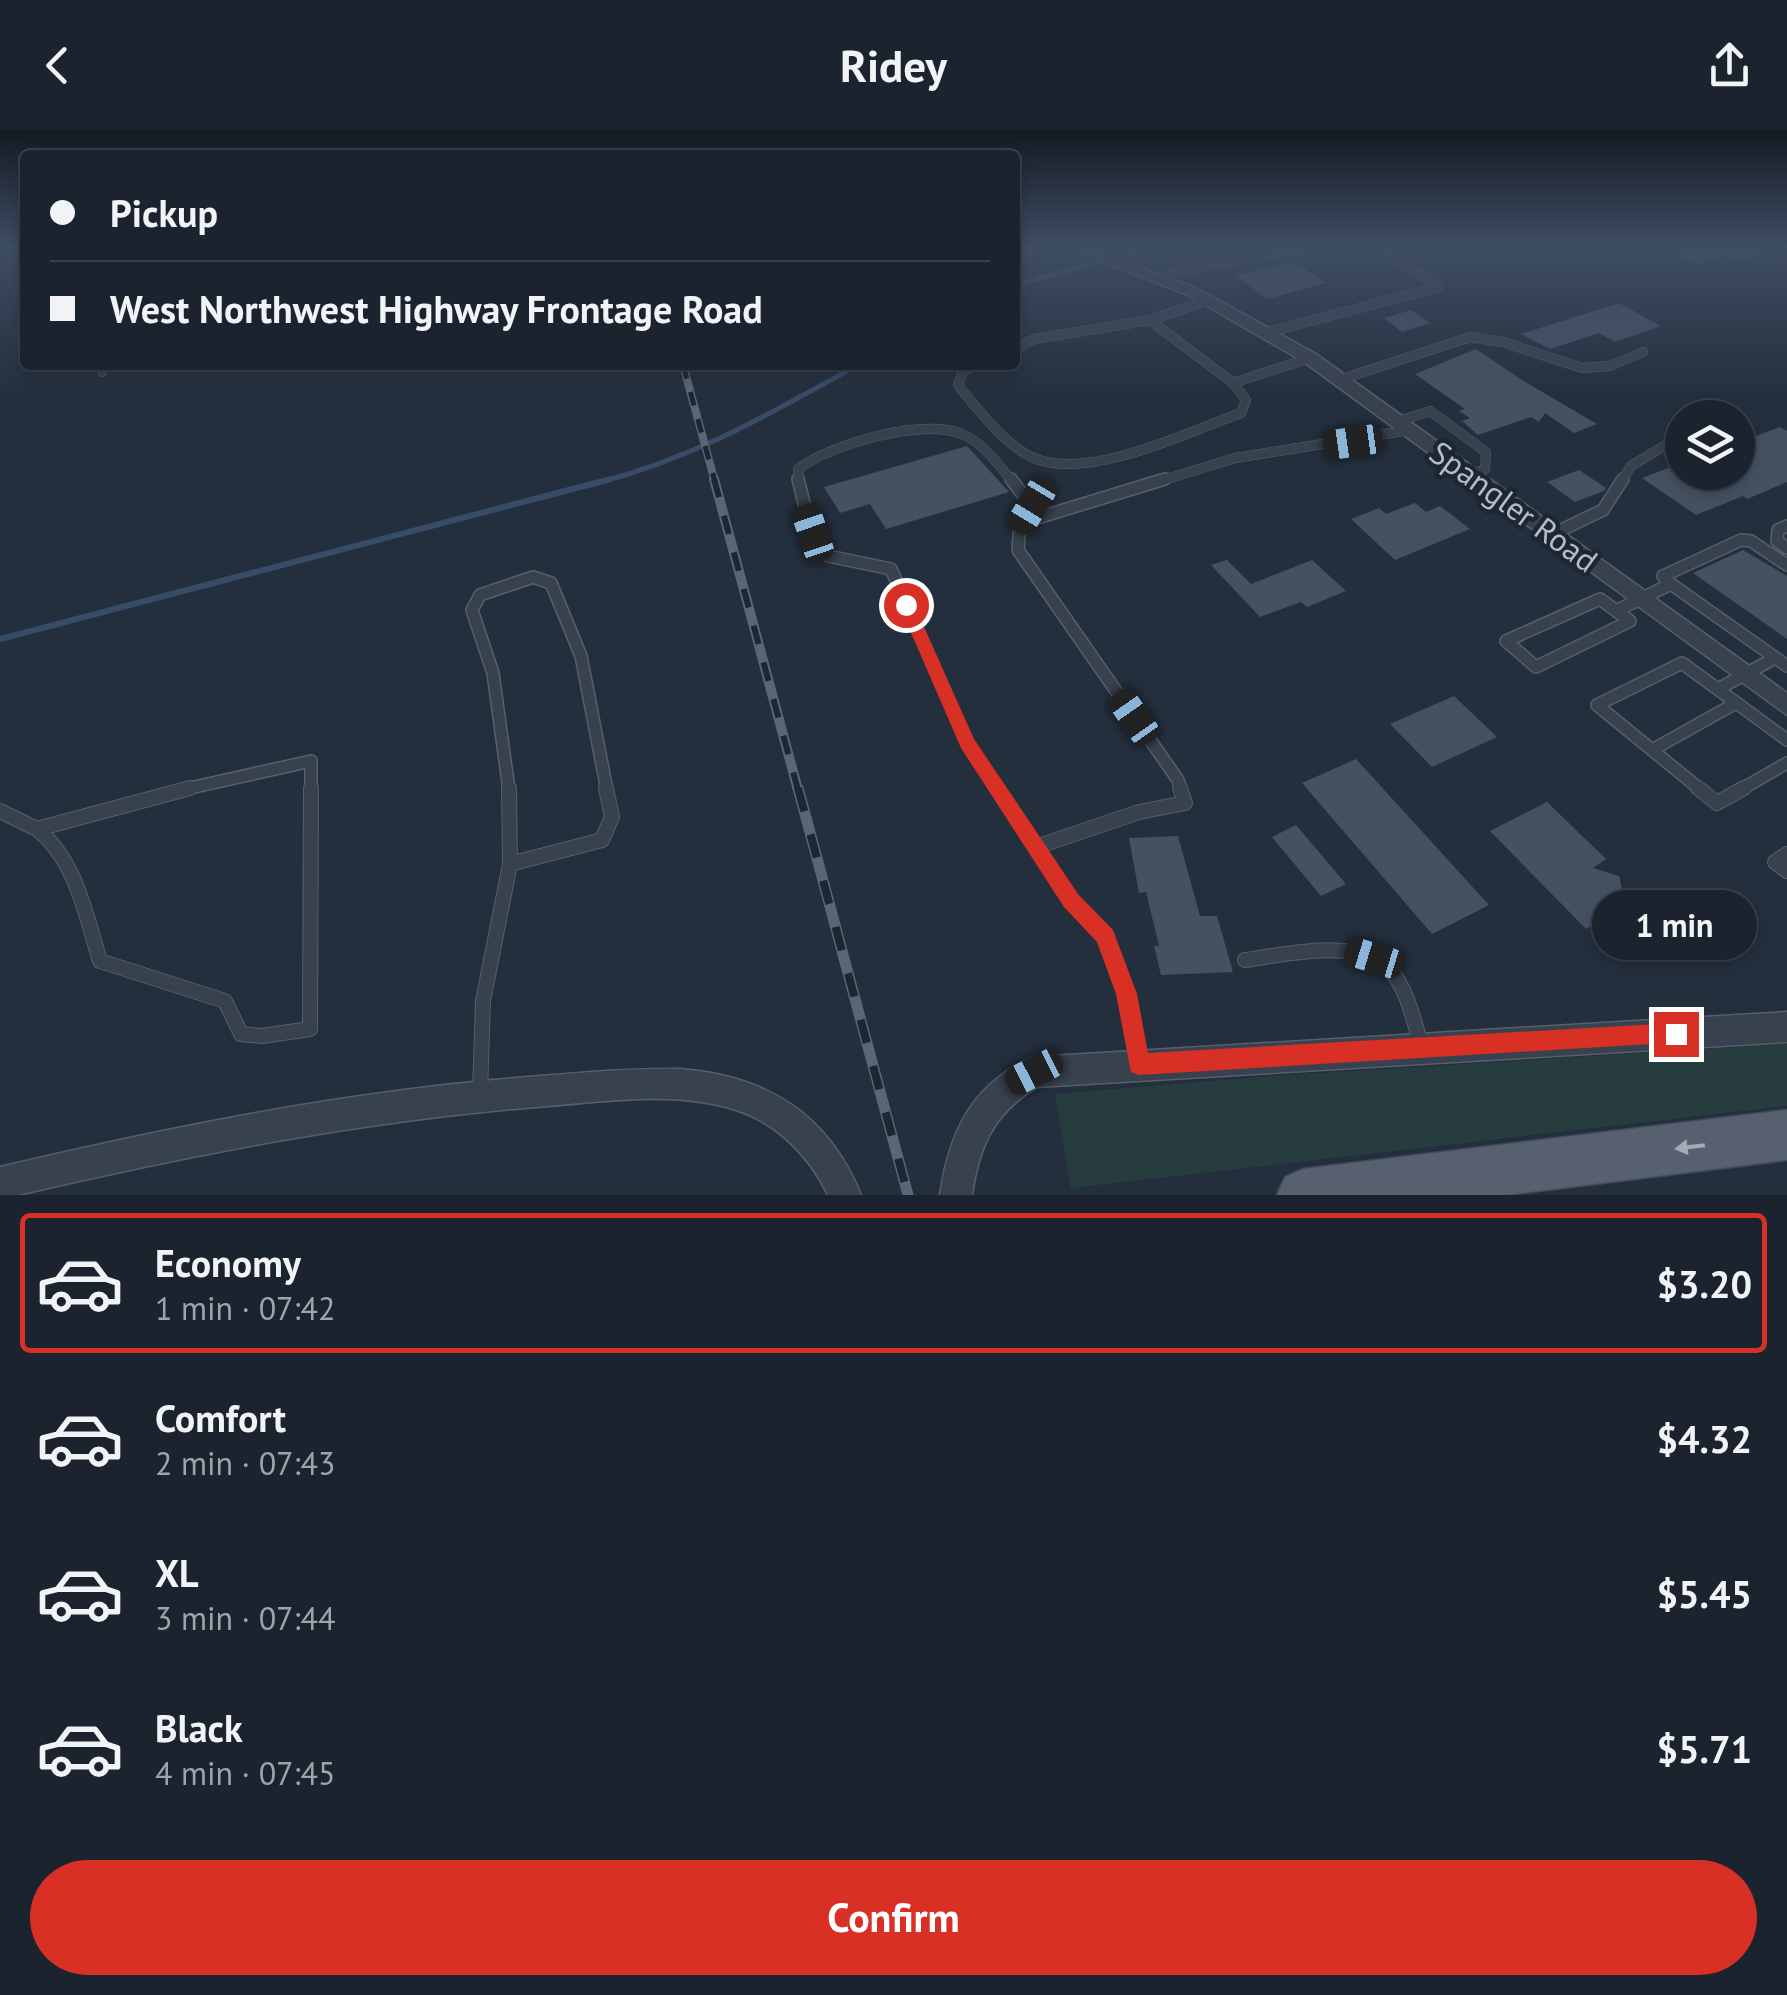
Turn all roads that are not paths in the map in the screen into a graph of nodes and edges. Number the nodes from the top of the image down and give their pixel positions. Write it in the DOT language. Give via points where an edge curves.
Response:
graph roads {
  1 [pos="1199,296"];
  2 [pos="1406,296"];
  3 [pos="1209,300"];
  4 [pos="1150,320"];
  5 [pos="1268,332"];
  6 [pos="1020,346"];
  7 [pos="1643,352"];
  8 [pos="1310,358"];
  9 [pos="965,370"];
  10 [pos="1342,380"];
  11 [pos="1233,382"];
  12 [pos="1404,426"];
  13 [pos="1665,445"];
  14 [pos="1020,524"];
  15 [pos="1787,526"];
  16 [pos="1553,534"];
  17 [pos="1787,548"];
  18 [pos="1787,566"];
  19 [pos="1671,584"];
  20 [pos="1641,598"];
  21 [pos="1616,610"];
  22 [pos="1775,658"];
  23 [pos="1787,666"];
  24 [pos="1744,674"];
  25 [pos="1718,689"];
  26 [pos="1736,703"];
  27 [pos="1787,706"];
  28 [pos="1787,740"];
  29 [pos="1652,750"];
  30 [pos="1787,762"];
  31 [pos="0,812"];
  32 [pos="36,829"];
  33 [pos="1036,847"];
  34 [pos="1787,854"];
  35 [pos="510,864"];
  36 [pos="1787,871"];
  37 [pos="1246,960"];
  38 [pos="1787,1027"];
  39 [pos="1423,1048"];
  40 [pos="1139,1064"];
  41 [pos="480,1097"];
  42 [pos="1787,1135"];
  43 [pos="0,1183"];
  44 [pos="846,1195"];
  45 [pos="956,1195"];
  46 [pos="1303,1195"];
  1 -- 3 [label="street, Spangler Road"];
  2 -- 5 [label="lane"];
  3 -- 4 [label="lane"];
  3 -- 5 [label="street, Spangler Road"];
  4 -- 6 [label="lane"];
  4 -- 11 [label="lane"];
  5 -- 8 [label="street, Spangler Road"];
  7 -- 10 [label="lane" via="1600,368 1565,366 1490,336 1470,337"];
  8 -- 10 [label="street, Spangler Road"];
  8 -- 11 [label="lane"];
  9 -- 11 [label="lane" via="958,385 968,400 1034,459 1057,464 1120,453 1241,413 1246,400"];
  10 -- 12 [label="street, Spangler Road"];
  12 -- 14 [label="lane" via="1353,442 1235,458"];
  12 -- 16 [label="street, Spangler Road"];
  13 -- 16 [label="lane" via="1631,466 1603,510"];
  14 -- 33 [label="lane" via="1018,550 1178,780 1185,803"];
  14 -- 33 [label="lane" via="1032,506 972,437 954,428 887,435 815,455 798,470 813,533 828,556 891,569 968,742"];
  15 -- 17 [label="lane" via="1778,530 1777,541"];
  16 -- 20 [label="street, Spangler Road"];
  18 -- 19 [label="lane" via="1742,540 1663,576"];
  19 -- 20 [label="lane"];
  19 -- 22 [label="lane"];
  20 -- 21 [label="lane"];
  20 -- 24 [label="street, Spangler Road"];
  21 -- 21 [label="lane" via="1600,599 1506,642 1536,666 1630,621"];
  22 -- 23 [label="lane"];
  22 -- 24 [label="lane"];
  24 -- 25 [label="lane"];
  24 -- 27 [label="street, Spangler Road"];
  25 -- 26 [label="lane"];
  25 -- 29 [label="lane" via="1682,663 1597,705"];
  26 -- 28 [label="lane"];
  26 -- 29 [label="lane"];
  29 -- 30 [label="lane" via="1717,803"];
  31 -- 32 [label="lane" via="20,815"];
  32 -- 32 [label="lane" via="66,856 100,960 224,1001 240,1034 310,1029 311,760"];
  33 -- 40 [label="lane" via="1071,901 1106,936"];
  34 -- 36 [label="lane" via="1775,862"];
  35 -- 35 [label="lane" via="509,786 492,674 472,610 480,595 533,577 551,583 581,656 612,817 602,840"];
  35 -- 41 [label="lane" via="483,1001"];
  37 -- 39 [label="lane" via="1322,951 1374,958 1404,994"];
  38 -- 39 [label="street"];
  39 -- 40 [label="street"];
  40 -- 45 [label="street" via="1034,1072 1010,1084 986,1105 968,1136"];
  41 -- 43 [label="street" via="219,1134"];
  41 -- 44 [label="street" via="655,1084 718,1089 777,1110 803,1129 834,1167"];
  42 -- 46 [label="main road, one-way"];
}
